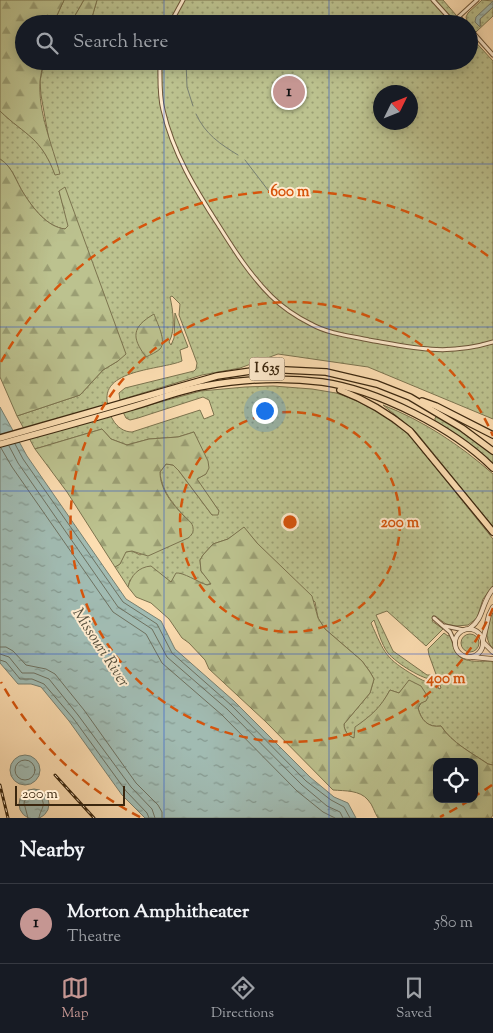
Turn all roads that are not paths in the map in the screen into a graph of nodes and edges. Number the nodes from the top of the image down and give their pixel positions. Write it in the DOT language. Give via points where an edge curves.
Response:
graph roads {
  1 [pos="183,0"];
  2 [pos="433,0"];
  3 [pos="477,0"];
  4 [pos="175,15"];
  5 [pos="447,15"];
  6 [pos="461,15"];
  7 [pos="478,38"];
  8 [pos="493,55"];
  9 [pos="161,70"];
  10 [pos="493,342"];
  11 [pos="322,382"];
  12 [pos="410,398"];
  13 [pos="125,406"];
  14 [pos="493,435"];
  15 [pos="0,438"];
  16 [pos="0,444"];
  17 [pos="493,451"];
  18 [pos="493,468"];
  19 [pos="493,532"];
  20 [pos="493,589"];
  21 [pos="493,607"];
  22 [pos="434,618"];
  23 [pos="444,626"];
  24 [pos="466,629"];
  25 [pos="483,641"];
  26 [pos="455,643"];
  27 [pos="493,652"];
  28 [pos="470,657"];
  29 [pos="493,659"];
  1 -- 4 [label="street"];
  2 -- 5 [label="street"];
  3 -- 6 [label="street"];
  7 -- 8 [label="street"];
  9 -- 10 [label="street" via="163,109 180,159 230,244 272,297 312,325 345,336 427,350 478,347"];
  11 -- 13 [label="highway, I 635" via="267,379 204,386"];
  11 -- 18 [label="highway, I 635" via="382,399 423,417 459,440"];
  11 -- 19 [label="highway" via="376,406 410,431"];
  12 -- 13 [label="highway, I 635" via="377,384 326,372 265,369 217,376"];
  12 -- 14 [label="highway" via="436,406"];
  12 -- 17 [label="highway, I 635" via="462,428"];
  13 -- 15 [label="highway, I 635"];
  13 -- 16 [label="highway, I 635"];
  20 -- 24 [label="street" via="483,605 480,619"];
  21 -- 25 [label="street"];
  22 -- 23 [label="street"];
  23 -- 24 [label="street"];
  23 -- 26 [label="street"];
  24 -- 25 [label="street" via="478,632"];
  24 -- 26 [label="street" via="458,635"];
  25 -- 27 [label="street"];
  25 -- 28 [label="street" via="481,651"];
  26 -- 28 [label="street" via="461,654"];
  28 -- 29 [label="street"];
}
